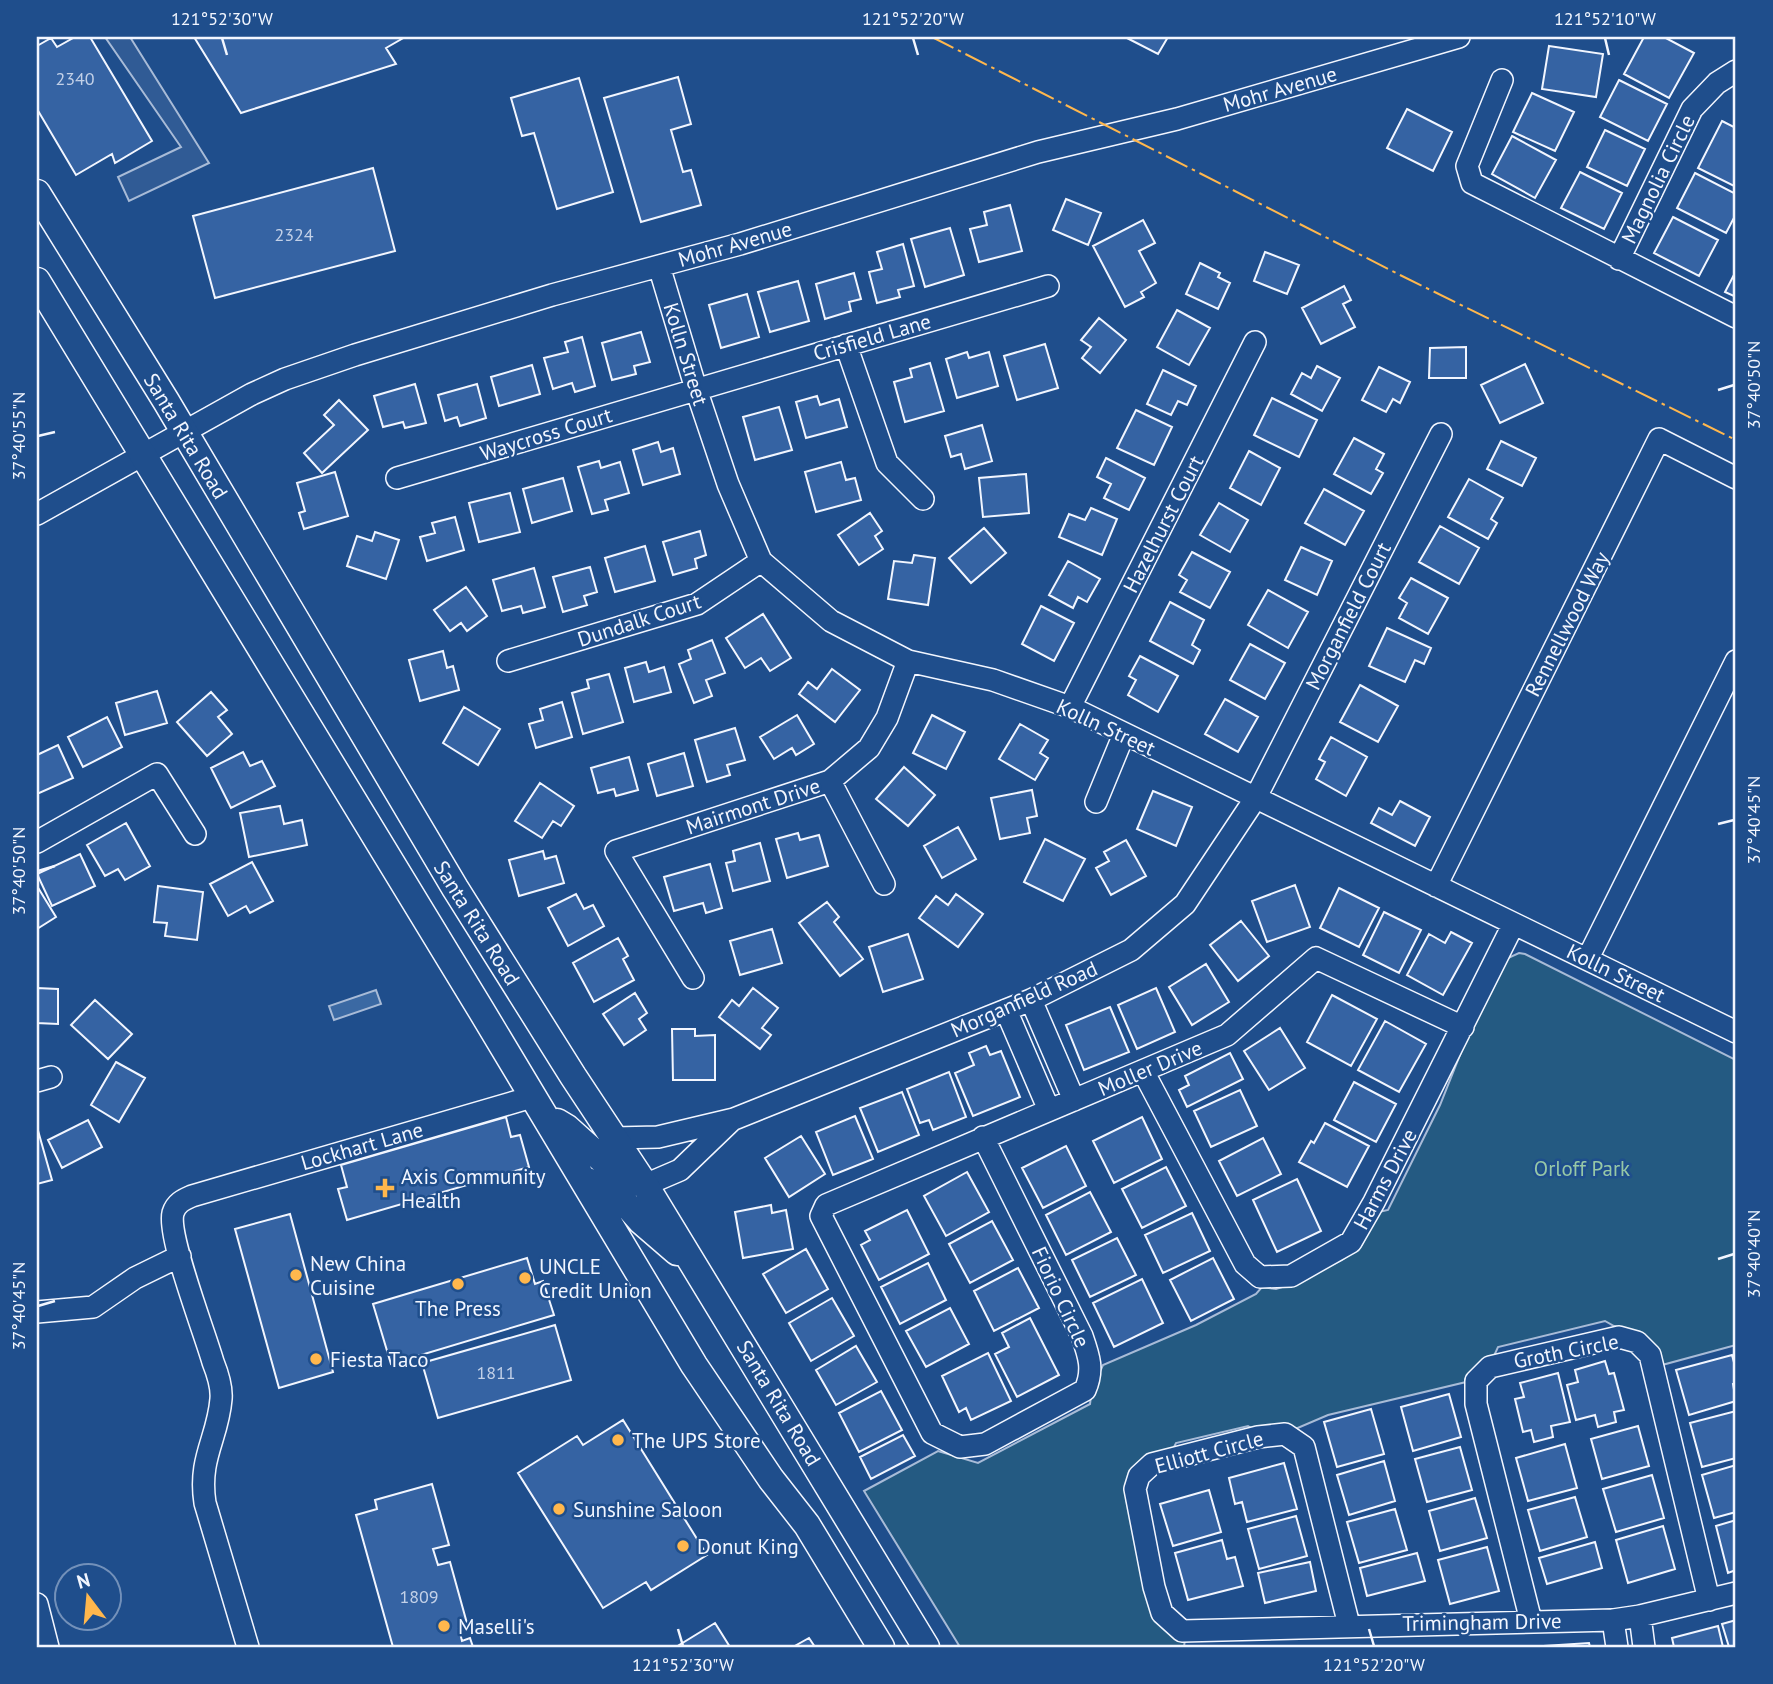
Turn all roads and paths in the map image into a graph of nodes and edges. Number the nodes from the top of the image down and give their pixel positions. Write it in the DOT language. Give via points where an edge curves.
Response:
graph roads {
  1 [pos="1459,37"];
  2 [pos="1736,71"];
  3 [pos="1502,80"];
  4 [pos="37,193"];
  5 [pos="1619,259"];
  6 [pos="659,266"];
  7 [pos="37,281"];
  8 [pos="1048,286"];
  9 [pos="1736,317"];
  10 [pos="1255,342"];
  11 [pos="846,345"];
  12 [pos="696,389"];
  13 [pos="184,433"];
  14 [pos="1441,434"];
  15 [pos="144,456"];
  16 [pos="397,478"];
  17 [pos="1736,478"];
  18 [pos="923,499"];
  19 [pos="37,514"];
  20 [pos="761,561"];
  21 [pos="508,661"];
  22 [pos="908,661"];
  23 [pos="1736,661"];
  24 [pos="1070,707"];
  25 [pos="1124,734"];
  26 [pos="830,781"];
  27 [pos="1255,799"];
  28 [pos="1096,802"];
  29 [pos="195,834"];
  30 [pos="37,842"];
  31 [pos="884,884"];
  32 [pos="1436,886"];
  33 [pos="455,888"];
  34 [pos="420,911"];
  35 [pos="1513,925"];
  36 [pos="1588,958"];
  37 [pos="693,978"];
  38 [pos="1031,1000"];
  39 [pos="1006,1010"];
  40 [pos="1463,1027"];
  41 [pos="1736,1032"];
  42 [pos="1143,1071"];
  43 [pos="1074,1100"];
  44 [pos="538,1106"];
  45 [pos="1049,1110"];
  46 [pos="734,1119"];
  47 [pos="983,1137"];
  48 [pos="614,1138"];
  49 [pos="583,1180"];
  50 [pos="645,1185"];
  51 [pos="821,1216"];
  52 [pos="180,1256"];
  53 [pos="696,1270"];
  54 [pos="37,1312"];
  55 [pos="1736,1593"];
  56 [pos="1709,1600"];
  57 [pos="37,1604"];
  58 [pos="858,1609"];
  59 [pos="1640,1616"];
  60 [pos="1531,1620"];
  61 [pos="1613,1620"];
  62 [pos="1349,1625"];
  63 [pos="1182,1631"];
  64 [pos="48,1647"];
  65 [pos="248,1647"];
  66 [pos="861,1647"];
  67 [pos="881,1647"];
  68 [pos="926,1647"];
  69 [pos="1617,1647"];
  70 [pos="1644,1647"];
  1 -- 6 [label="street, Mohr Avenue" via="1177,119 1038,152"];
  2 -- 5 [label="street, Magnolia Circle" via="1692,109"];
  3 -- 5 [label="street" via="1467,166 1472,183"];
  4 -- 13 [label="main road, Santa Rita Road"];
  5 -- 9 [label="street, Magnolia Circle"];
  6 -- 12 [label="street, Kolln Street"];
  6 -- 13 [label="street, Mohr Avenue" via="308,371 252,394"];
  7 -- 15 [label="main road, Santa Rita Road"];
  8 -- 11 [label="street, Crisfield Lane"];
  10 -- 24 [label="street, Hazelhurst Court"];
  11 -- 12 [label="street, Crisfield Lane"];
  11 -- 18 [label="street" via="887,463"];
  12 -- 16 [label="street, Waycross Court"];
  12 -- 20 [label="street, Kolln Street" via="728,484"];
  13 -- 15 [label="street, Mohr Avenue"];
  13 -- 33 [label="main road, Santa Rita Road"];
  14 -- 27 [label="street, Morganfield Court"];
  15 -- 19 [label="street, Mohr Avenue"];
  15 -- 34 [label="main road, Santa Rita Road"];
  17 -- 32 [label="street, Rennellwood Way" via="1659,439"];
  20 -- 21 [label="street, Dundalk Court" via="696,604"];
  20 -- 22 [label="street, Kolln Street" via="831,621"];
  22 -- 24 [label="street, Kolln Street" via="993,680"];
  22 -- 26 [label="street, Mairmont Drive" via="887,718 869,748"];
  23 -- 36 [label="street"];
  24 -- 25 [label="street, Kolln Street"];
  25 -- 27 [label="street, Kolln Street"];
  25 -- 28 [label="street"];
  26 -- 31 [label="street"];
  26 -- 37 [label="street, Mairmont Drive" via="616,850"];
  27 -- 32 [label="street, Kolln Street"];
  27 -- 38 [label="street, Morganfield Road" via="1185,905 1131,950"];
  29 -- 30 [label="street" via="157,775"];
  32 -- 35 [label="street, Kolln Street"];
  33 -- 34 [label="main road"];
  33 -- 48 [label="main road, Santa Rita Road"];
  34 -- 44 [label="main road, Santa Rita Road"];
  35 -- 36 [label="street, Kolln Street"];
  35 -- 40 [label="street, Harms Drive"];
  36 -- 41 [label="street, Kolln Street"];
  38 -- 39 [label="street, Morganfield Road"];
  38 -- 43 [label="street"];
  39 -- 45 [label="street"];
  39 -- 46 [label="street, Morganfield Road"];
  40 -- 42 [label="street, Moller Drive" via="1316,958 1227,1035"];
  40 -- 42 [label="street, Harms Drive" via="1351,1242 1291,1276 1259,1276 1245,1264"];
  42 -- 43 [label="street, Moller Drive"];
  43 -- 45 [label="street, Moller Drive"];
  44 -- 49 [label="main road, Santa Rita Road"];
  44 -- 50 [label="main road" via="616,1172"];
  44 -- 52 [label="street, Lockhart Lane" via="192,1196 179,1202 173,1213 173,1237"];
  45 -- 47 [label="street, Moller Drive"];
  46 -- 48 [label="street, Morganfield Road" via="658,1138"];
  46 -- 50 [label="street, Morganfield Road" via="680,1170"];
  47 -- 51 [label="street, Moller Drive" via="826,1205"];
  47 -- 51 [label="street, Fiorio Circle" via="1091,1360 1085,1390 985,1444 960,1447 932,1433"];
  48 -- 50 [label="main road, Santa Rita Road"];
  49 -- 53 [label="main road" via="618,1195"];
  49 -- 58 [label="main road, Santa Rita Road" via="694,1365 807,1525"];
  50 -- 53 [label="main road, Santa Rita Road"];
  52 -- 54 [label="street" via="135,1278 93,1307"];
  52 -- 65 [label="street" via="221,1397 204,1460 205,1503"];
  53 -- 68 [label="main road, Santa Rita Road"];
  55 -- 56 [label="street, Trimingham Drive"];
  56 -- 59 [label="street, Trimingham Drive"];
  56 -- 60 [label="street, Groth Circle" via="1650,1355 1637,1342 1619,1337 1490,1367 1476,1381 1476,1404"];
  57 -- 64 [label="street"];
  58 -- 66 [label="main road"];
  58 -- 67 [label="main road, Santa Rita Road"];
  59 -- 61 [label="street, Trimingham Drive"];
  59 -- 70 [label="street"];
  60 -- 61 [label="street, Trimingham Drive"];
  60 -- 62 [label="street, Trimingham Drive"];
  61 -- 69 [label="street"];
  62 -- 63 [label="street, Trimingham Drive"];
  62 -- 63 [label="street, Elliott Circle" via="1304,1447 1285,1434 1152,1464 1139,1476 1135,1489 1154,1587 1162,1613"];
}
